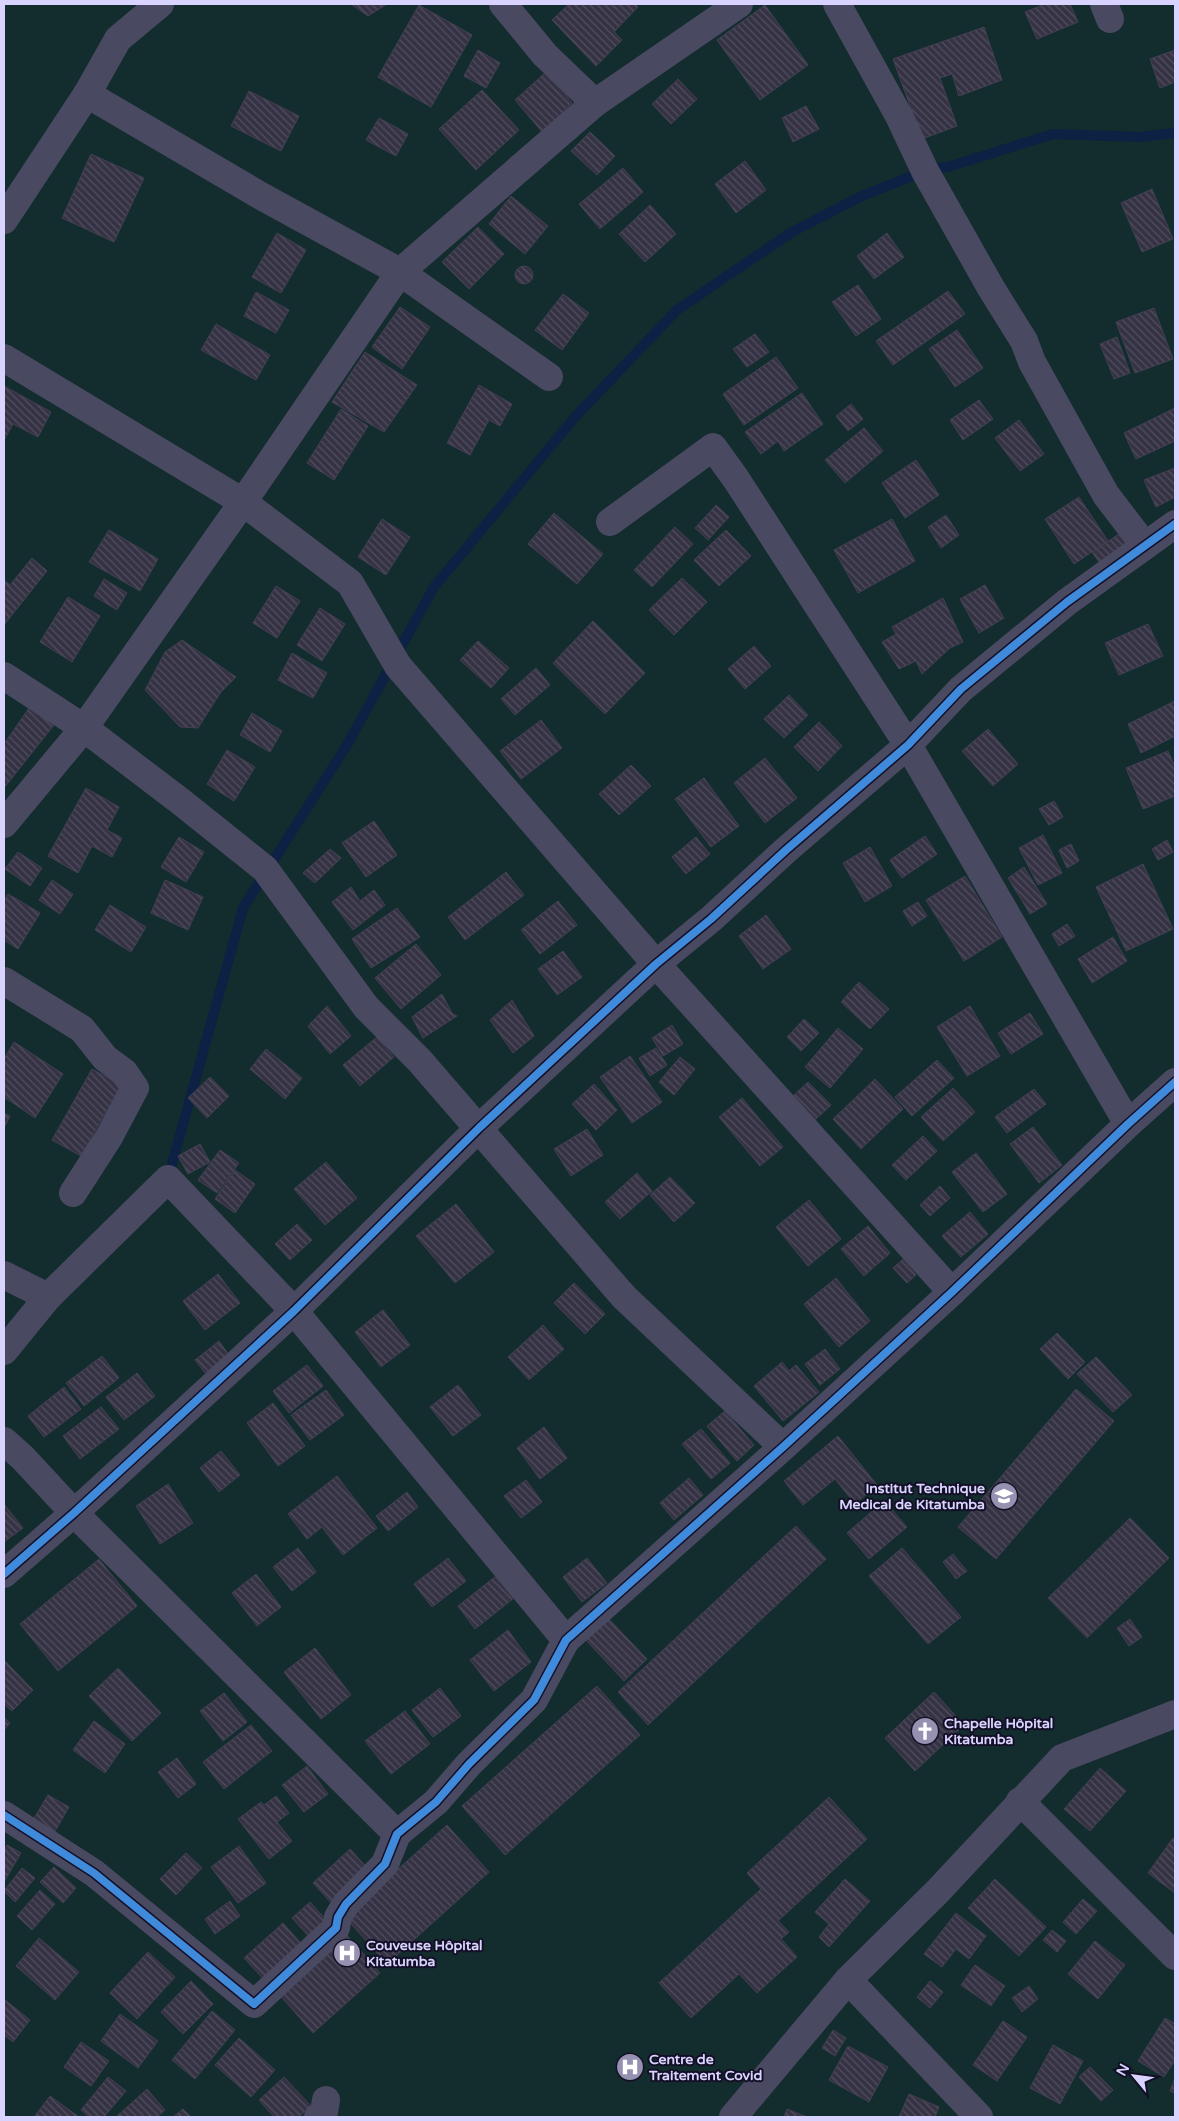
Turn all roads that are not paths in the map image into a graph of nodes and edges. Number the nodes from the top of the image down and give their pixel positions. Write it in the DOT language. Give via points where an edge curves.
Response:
graph roads {
  1 [pos="160,4"];
  2 [pos="503,4"];
  3 [pos="739,4"];
  4 [pos="837,4"];
  5 [pos="87,94"];
  6 [pos="595,103"];
  7 [pos="4,220"];
  8 [pos="400,272"];
  9 [pos="4,358"];
  10 [pos="549,377"];
  11 [pos="243,502"];
  12 [pos="610,522"];
  13 [pos="1175,524"];
  14 [pos="1145,546"];
  15 [pos="4,676"];
  16 [pos="84,728"];
  17 [pos="908,745"];
  18 [pos="4,824"];
  19 [pos="656,964"];
  20 [pos="4,981"];
  21 [pos="1175,1082"];
  22 [pos="1128,1124"];
  23 [pos="479,1128"];
  24 [pos="73,1193"];
  25 [pos="4,1275"];
  26 [pos="952,1292"];
  27 [pos="48,1297"];
  28 [pos="294,1311"];
  29 [pos="4,1351"];
  30 [pos="4,1442"];
  31 [pos="783,1447"];
  32 [pos="74,1513"];
  33 [pos="4,1574"];
  34 [pos="566,1640"];
  35 [pos="1175,1714"];
  36 [pos="1020,1802"];
  37 [pos="4,1815"];
  38 [pos="397,1834"];
  39 [pos="1175,1956"];
  40 [pos="848,1980"];
  41 [pos="733,2117"];
  42 [pos="979,2117"];
  1 -- 5 [label="street" via="118,39"];
  2 -- 6 [label="street" via="545,55"];
  3 -- 6 [label="street"];
  4 -- 14 [label="street" via="899,116 925,171 990,288 1024,341 1032,362 1106,495"];
  5 -- 7 [label="street"];
  5 -- 8 [label="street" via="261,196"];
  6 -- 8 [label="street"];
  8 -- 10 [label="street"];
  8 -- 11 [label="street"];
  9 -- 11 [label="street"];
  11 -- 16 [label="street"];
  11 -- 19 [label="street" via="350,583 398,666"];
  12 -- 17 [label="street" via="713,447"];
  13 -- 14 [label="street"];
  14 -- 17 [label="street" via="1067,602 961,689"];
  15 -- 16 [label="street"];
  16 -- 18 [label="street"];
  16 -- 23 [label="street" via="265,869 366,1007 419,1060"];
  17 -- 19 [label="street"];
  17 -- 22 [label="street"];
  19 -- 23 [label="street"];
  19 -- 26 [label="street"];
  20 -- 24 [label="street" via="82,1029 105,1058 124,1072 136,1088 109,1138"];
  21 -- 22 [label="street"];
  22 -- 26 [label="street"];
  23 -- 28 [label="street"];
  23 -- 31 [label="street" via="624,1297"];
  25 -- 27 [label="street"];
  26 -- 31 [label="street"];
  27 -- 28 [label="street" via="168,1179"];
  27 -- 29 [label="street"];
  28 -- 32 [label="street"];
  28 -- 34 [label="street"];
  30 -- 32 [label="street"];
  31 -- 34 [label="street"];
  32 -- 33 [label="street"];
  32 -- 38 [label="street"];
  34 -- 38 [label="street" via="534,1700 469,1764 436,1802"];
  35 -- 36 [label="street" via="1062,1758"];
  36 -- 39 [label="street"];
  36 -- 40 [label="street" via="938,1891"];
  37 -- 38 [label="street" via="94,1873 254,2004 336,1928 346,1904 385,1864"];
  40 -- 41 [label="street"];
  40 -- 42 [label="street"];
}
